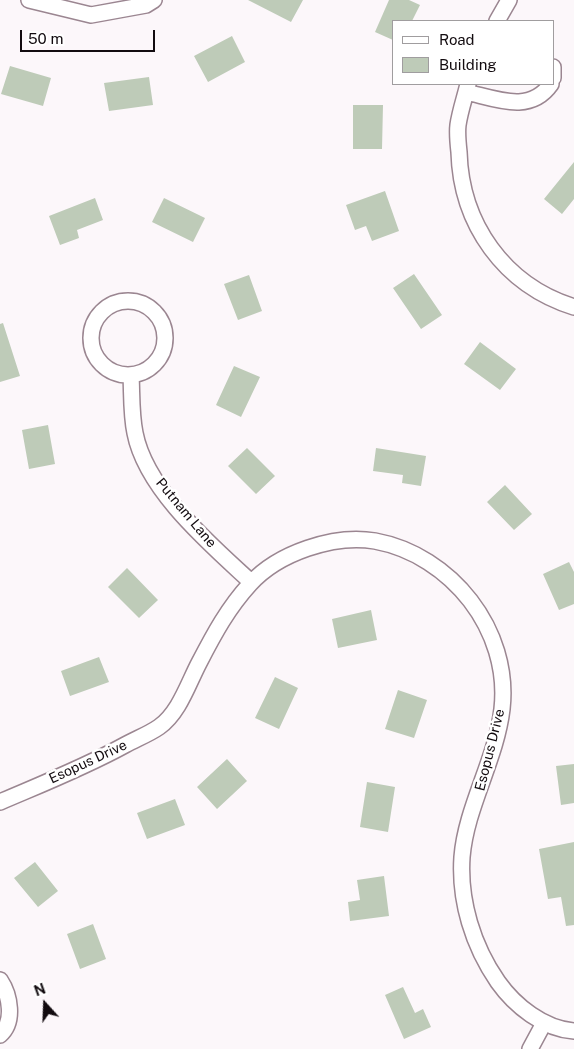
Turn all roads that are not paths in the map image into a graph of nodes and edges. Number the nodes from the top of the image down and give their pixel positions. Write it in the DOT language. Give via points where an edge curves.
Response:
graph roads {
  1 [pos="29,0"];
  2 [pos="154,0"];
  3 [pos="509,0"];
  4 [pos="498,20"];
  5 [pos="551,85"];
  6 [pos="467,88"];
  7 [pos="574,307"];
  8 [pos="131,375"];
  9 [pos="251,582"];
  10 [pos="0,802"];
  11 [pos="0,980"];
  12 [pos="544,1023"];
  13 [pos="574,1031"];
  14 [pos="0,1035"];
  15 [pos="530,1049"];
  1 -- 2 [label="street" via="91,15 146,6"];
  3 -- 4 [label="street"];
  5 -- 6 [label="street" via="545,93 528,102 514,104"];
  6 -- 7 [label="street" via="458,125 460,174 467,202 484,240 515,276 540,293"];
  8 -- 8 [label="street" via="151,367 158,359 165,339 160,318 153,310 144,304 123,301 104,309 97,316 92,326 91,342 102,365 120,374"];
  8 -- 9 [label="street, Putnam Lane" via="135,432 141,453 161,488 208,542"];
  9 -- 10 [label="street, Esopus Drive" via="220,621 174,713 160,727 102,758"];
  9 -- 12 [label="street, Esopus Drive" via="291,554 327,542 361,539 404,549 439,568 463,590 480,612 499,664 502,710 462,856 466,911 479,950 504,991"];
  11 -- 14 [label="street" via="8,999 9,1018"];
  12 -- 13 [label="street, Esopus Drive"];
  12 -- 15 [label="street"];
}
